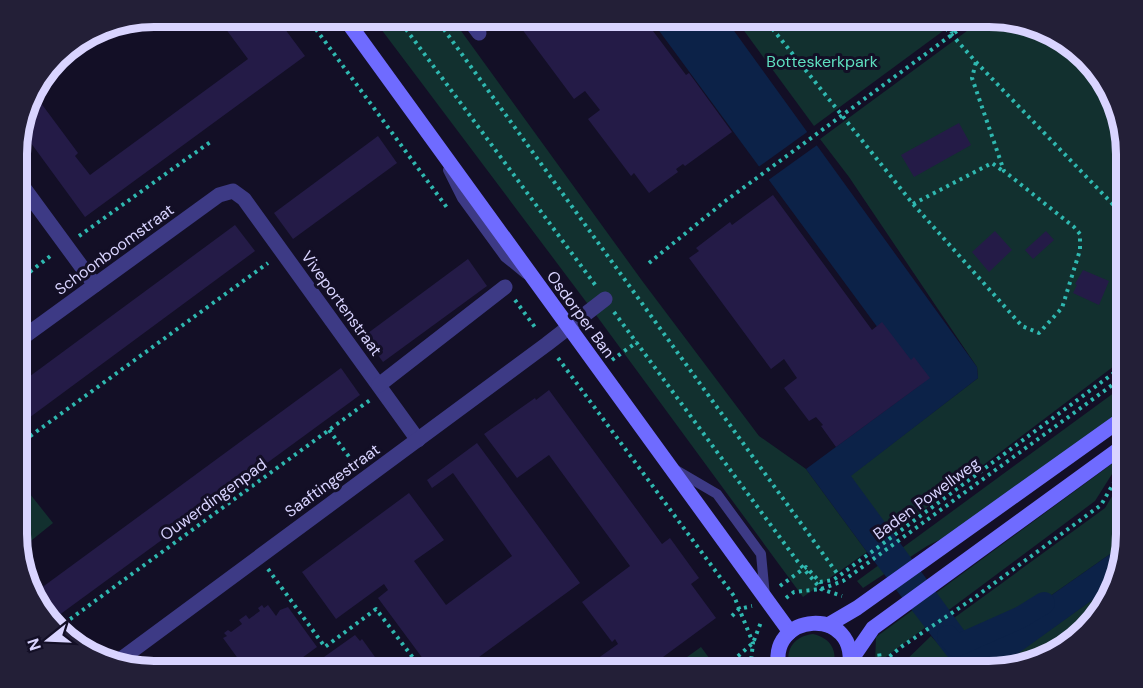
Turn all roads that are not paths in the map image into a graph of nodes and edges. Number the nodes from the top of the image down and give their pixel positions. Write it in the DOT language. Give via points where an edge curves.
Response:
graph roads {
  1 [pos="352,27"];
  2 [pos="475,27"];
  3 [pos="479,33"];
  4 [pos="233,191"];
  5 [pos="27,192"];
  6 [pos="95,285"];
  7 [pos="506,287"];
  8 [pos="605,299"];
  9 [pos="569,328"];
  10 [pos="27,334"];
  11 [pos="381,388"];
  12 [pos="1116,423"];
  13 [pos="418,440"];
  14 [pos="1116,451"];
  15 [pos="670,467"];
  16 [pos="769,602"];
  17 [pos="828,625"];
  18 [pos="790,632"];
  19 [pos="123,657"];
  20 [pos="777,661"];
  21 [pos="850,661"];
  22 [pos="853,661"];
  1 -- 9 [label="main road, Osdorper Ban"];
  2 -- 3 [label="street"];
  4 -- 6 [label="street, Schoonboomstraat" via="219,195"];
  4 -- 11 [label="street, Viveportenstraat" via="244,199 284,252"];
  5 -- 6 [label="street"];
  6 -- 10 [label="street, Schoonboomstraat"];
  7 -- 11 [label="street"];
  8 -- 9 [label="street, Saaftingestraat"];
  9 -- 13 [label="street, Saaftingestraat"];
  9 -- 15 [label="main road, Osdorper Ban"];
  11 -- 13 [label="street, Viveportenstraat"];
  12 -- 17 [label="main road"];
  13 -- 19 [label="street, Saaftingestraat"];
  14 -- 22 [label="main road" via="873,628"];
  15 -- 16 [label="main road, Osdorper Ban"];
  15 -- 16 [label="lane" via="717,494 749,537 761,554"];
  16 -- 18 [label="main road, Osdorper Ban"];
  17 -- 18 [label="main road" via="815,622"];
  17 -- 21 [label="main road" via="845,639"];
  18 -- 20 [label="main road"];
}
